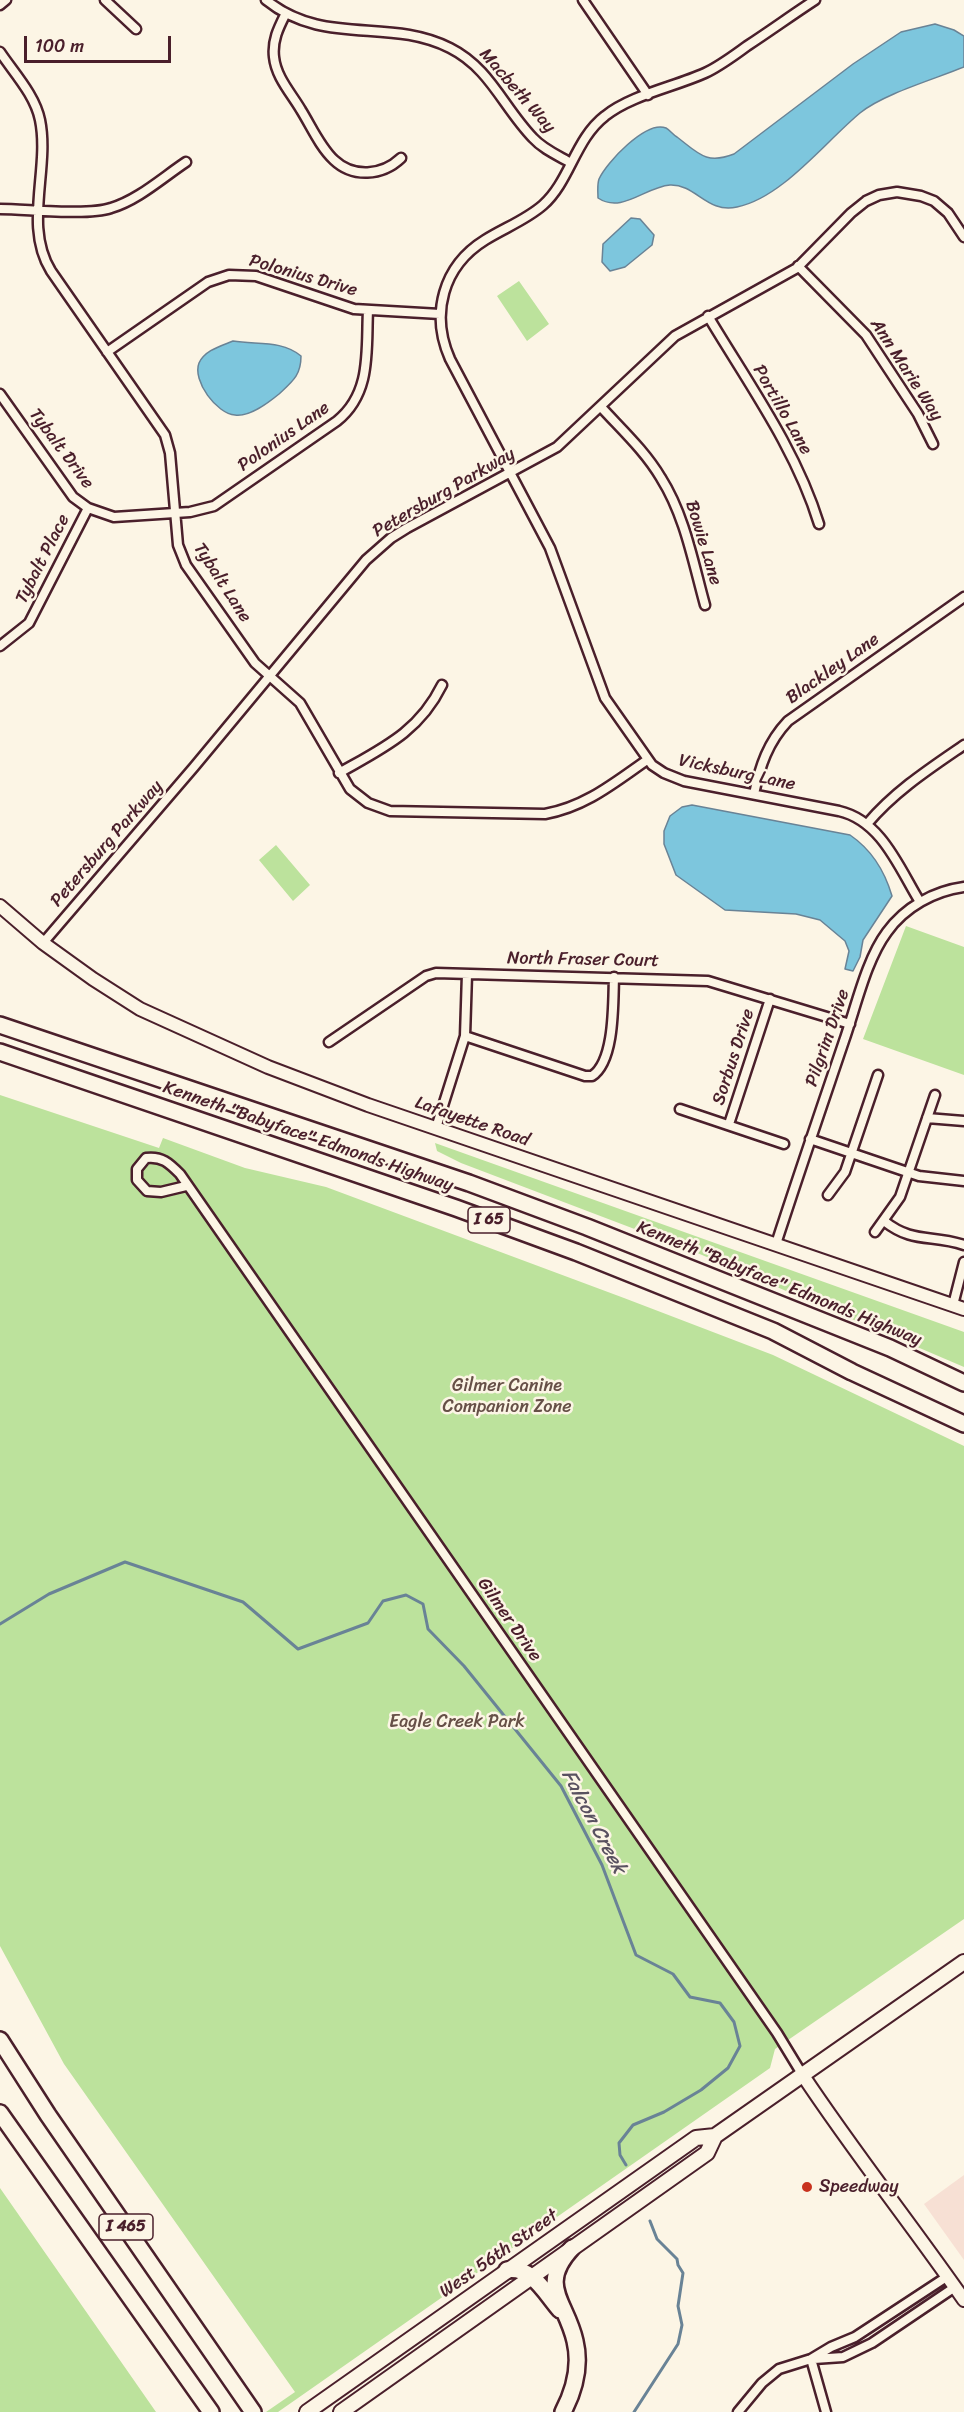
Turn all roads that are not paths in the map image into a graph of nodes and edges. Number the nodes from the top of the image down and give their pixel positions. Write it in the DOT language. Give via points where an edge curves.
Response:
graph roads {
  1 [pos="6,0"];
  2 [pos="105,0"];
  3 [pos="266,0"];
  4 [pos="583,0"];
  5 [pos="815,0"];
  6 [pos="0,5"];
  7 [pos="286,13"];
  8 [pos="136,29"];
  9 [pos="0,52"];
  10 [pos="648,95"];
  11 [pos="401,158"];
  12 [pos="186,162"];
  13 [pos="571,163"];
  14 [pos="0,209"];
  15 [pos="39,210"];
  16 [pos="964,237"];
  17 [pos="798,266"];
  18 [pos="368,310"];
  19 [pos="440,314"];
  20 [pos="708,316"];
  21 [pos="107,352"];
  22 [pos="0,394"];
  23 [pos="601,407"];
  24 [pos="933,444"];
  25 [pos="511,472"];
  26 [pos="88,508"];
  27 [pos="175,513"];
  28 [pos="819,524"];
  29 [pos="964,597"];
  30 [pos="705,605"];
  31 [pos="0,646"];
  32 [pos="270,675"];
  33 [pos="442,685"];
  34 [pos="964,745"];
  35 [pos="647,760"];
  36 [pos="339,773"];
  37 [pos="754,794"];
  38 [pos="867,824"];
  39 [pos="964,887"];
  40 [pos="920,902"];
  41 [pos="0,906"];
  42 [pos="43,944"];
  43 [pos="467,974"];
  44 [pos="614,978"];
  45 [pos="770,999"];
  46 [pos="0,1018"];
  47 [pos="0,1024"];
  48 [pos="850,1024"];
  49 [pos="40,1036"];
  50 [pos="465,1036"];
  51 [pos="330,1042"];
  52 [pos="0,1052"];
  53 [pos="878,1075"];
  54 [pos="935,1095"];
  55 [pos="680,1109"];
  56 [pos="927,1118"];
  57 [pos="964,1121"];
  58 [pos="729,1125"];
  59 [pos="435,1128"];
  60 [pos="810,1138"];
  61 [pos="784,1143"];
  62 [pos="852,1153"];
  63 [pos="909,1173"];
  64 [pos="964,1181"];
  65 [pos="186,1186"];
  66 [pos="828,1195"];
  67 [pos="884,1221"];
  68 [pos="875,1232"];
  69 [pos="777,1244"];
  70 [pos="964,1245"];
  71 [pos="964,1262"];
  72 [pos="958,1307"];
  73 [pos="964,1383"];
  74 [pos="964,1424"];
  75 [pos="964,1962"];
  76 [pos="0,2040"];
  77 [pos="802,2074"];
  78 [pos="0,2114"];
  79 [pos="715,2136"];
  80 [pos="572,2248"];
  81 [pos="507,2270"];
  82 [pos="948,2276"];
  83 [pos="532,2277"];
  84 [pos="955,2287"];
  85 [pos="964,2300"];
  86 [pos="567,2320"];
  87 [pos="811,2359"];
  88 [pos="211,2412"];
  89 [pos="253,2412"];
  90 [pos="307,2412"];
  91 [pos="341,2412"];
  92 [pos="563,2412"];
  93 [pos="738,2412"];
  94 [pos="826,2412"];
  1 -- 6 [label="street"];
  2 -- 8 [label="street"];
  3 -- 7 [label="street, Macbeth Way"];
  4 -- 10 [label="street"];
  5 -- 10 [label="street" via="718,66"];
  7 -- 11 [label="street" via="275,39 276,67 329,154 346,168 367,173 387,168"];
  7 -- 13 [label="street, Macbeth Way" via="330,29 414,35 452,49 484,73 534,139"];
  9 -- 15 [label="street, Tybalt Lane" via="39,113"];
  10 -- 13 [label="street" via="605,116 586,135"];
  12 -- 15 [label="street" via="112,208"];
  13 -- 19 [label="street" via="544,204 461,259 447,283"];
  14 -- 15 [label="street"];
  15 -- 21 [label="street, Tybalt Lane" via="39,244 46,264"];
  16 -- 17 [label="street, Petersburg Parkway" via="945,210 929,199 912,193 888,193 866,201 851,213"];
  17 -- 20 [label="street, Petersburg Parkway"];
  17 -- 24 [label="street, Ann Marie Way" via="866,335"];
  18 -- 19 [label="street, Polonius Drive"];
  18 -- 21 [label="street, Polonius Drive" via="345,307 256,276 229,275 208,282"];
  18 -- 27 [label="street, Polonius Lane" via="364,383 344,415 223,500 200,510"];
  19 -- 25 [label="street, Vicksburg Lane" via="450,359"];
  20 -- 23 [label="street, Petersburg Parkway" via="675,336"];
  20 -- 28 [label="street, Portillo Lane" via="789,451"];
  21 -- 27 [label="street, Tybalt Lane" via="166,439"];
  22 -- 26 [label="street, Tybalt Drive" via="66,488"];
  23 -- 25 [label="street, Petersburg Parkway" via="557,447"];
  23 -- 30 [label="street, Bowie Lane" via="647,457 667,489 682,522"];
  25 -- 32 [label="street, Petersburg Parkway" via="407,528 376,550"];
  25 -- 35 [label="street, Vicksburg Lane" via="550,548 603,695"];
  26 -- 27 [label="street, Tybalt Drive" via="114,517"];
  26 -- 31 [label="street, Tybalt Place" via="29,623"];
  27 -- 32 [label="street, Tybalt Lane" via="178,545 186,565 251,658"];
  29 -- 37 [label="street, Blackley Lane" via="788,721 768,748"];
  32 -- 36 [label="street, Tybalt Lane" via="300,703"];
  32 -- 42 [label="street, Petersburg Parkway"];
  33 -- 36 [label="street" via="409,730"];
  34 -- 38 [label="street" via="906,785"];
  35 -- 36 [label="street, Tybalt Lane" via="589,800 568,810 540,815 385,810 357,796"];
  35 -- 37 [label="street, Vicksburg Lane" via="673,778"];
  37 -- 38 [label="street, Vicksburg Lane" via="848,813"];
  38 -- 40 [label="street, Vicksburg Lane" via="884,842"];
  39 -- 40 [label="street, Pilgrim Drive"];
  40 -- 48 [label="street, Pilgrim Drive" via="900,917 883,938"];
  41 -- 42 [label="main road, Lafayette Road"];
  42 -- 59 [label="main road, Lafayette Road" via="140,1009 268,1067"];
  43 -- 44 [label="street, North Fraser Court"];
  43 -- 50 [label="street"];
  43 -- 51 [label="street, North Fraser Court" via="426,976"];
  44 -- 45 [label="street, North Fraser Court" via="708,981"];
  44 -- 50 [label="street" via="611,1038 599,1070 593,1075 585,1076"];
  45 -- 48 [label="street, North Fraser Court"];
  45 -- 58 [label="street, Sorbus Drive"];
  46 -- 49 [label="highway"];
  47 -- 49 [label="highway, Kenneth \"Babyface\" Edmonds Highway / I 65"];
  48 -- 60 [label="street, Pilgrim Drive"];
  49 -- 73 [label="highway, Kenneth \"Babyface\" Edmonds Highway / I 65" via="587,1227 890,1348"];
  50 -- 59 [label="street"];
  52 -- 74 [label="highway, Kenneth \"Babyface\" Edmonds Highway / I 65" via="576,1252 773,1331"];
  53 -- 62 [label="street"];
  54 -- 56 [label="street"];
  55 -- 58 [label="street"];
  56 -- 57 [label="street"];
  56 -- 63 [label="street"];
  58 -- 61 [label="street"];
  59 -- 69 [label="main road, Lafayette Road"];
  60 -- 62 [label="street"];
  60 -- 69 [label="street, Pilgrim Drive"];
  62 -- 63 [label="street"];
  62 -- 66 [label="street" via="843,1177"];
  63 -- 64 [label="street"];
  63 -- 67 [label="street" via="896,1205"];
  65 -- 65 [label="street, Gilmer Drive" via="180,1174 156,1156 147,1158 137,1168 137,1180 147,1191"];
  65 -- 77 [label="street, Gilmer Drive"];
  67 -- 68 [label="street"];
  67 -- 70 [label="street" via="910,1237"];
  69 -- 72 [label="main road, Lafayette Road"];
  71 -- 72 [label="street"];
  75 -- 77 [label="main road, West 56th Street"];
  76 -- 89 [label="highway, I 465"];
  77 -- 79 [label="main road, West 56th Street"];
  77 -- 82 [label="main road"];
  78 -- 88 [label="highway, I 465"];
  79 -- 80 [label="main road, West 56th Street" via="707,2153"];
  79 -- 81 [label="main road, West 56th Street" via="696,2138"];
  80 -- 83 [label="main road, West 56th Street"];
  80 -- 86 [label="highway" via="554,2276"];
  81 -- 83 [label="highway" via="522,2270"];
  81 -- 90 [label="main road, West 56th Street"];
  82 -- 84 [label="main road"];
  82 -- 87 [label="street" via="880,2323"];
  83 -- 86 [label="highway"];
  83 -- 91 [label="main road, West 56th Street"];
  84 -- 85 [label="main road"];
  84 -- 87 [label="street" via="872,2343 843,2357"];
  86 -- 92 [label="highway" via="576,2342 578,2371"];
  87 -- 93 [label="street" via="772,2374"];
  87 -- 94 [label="street"];
}
